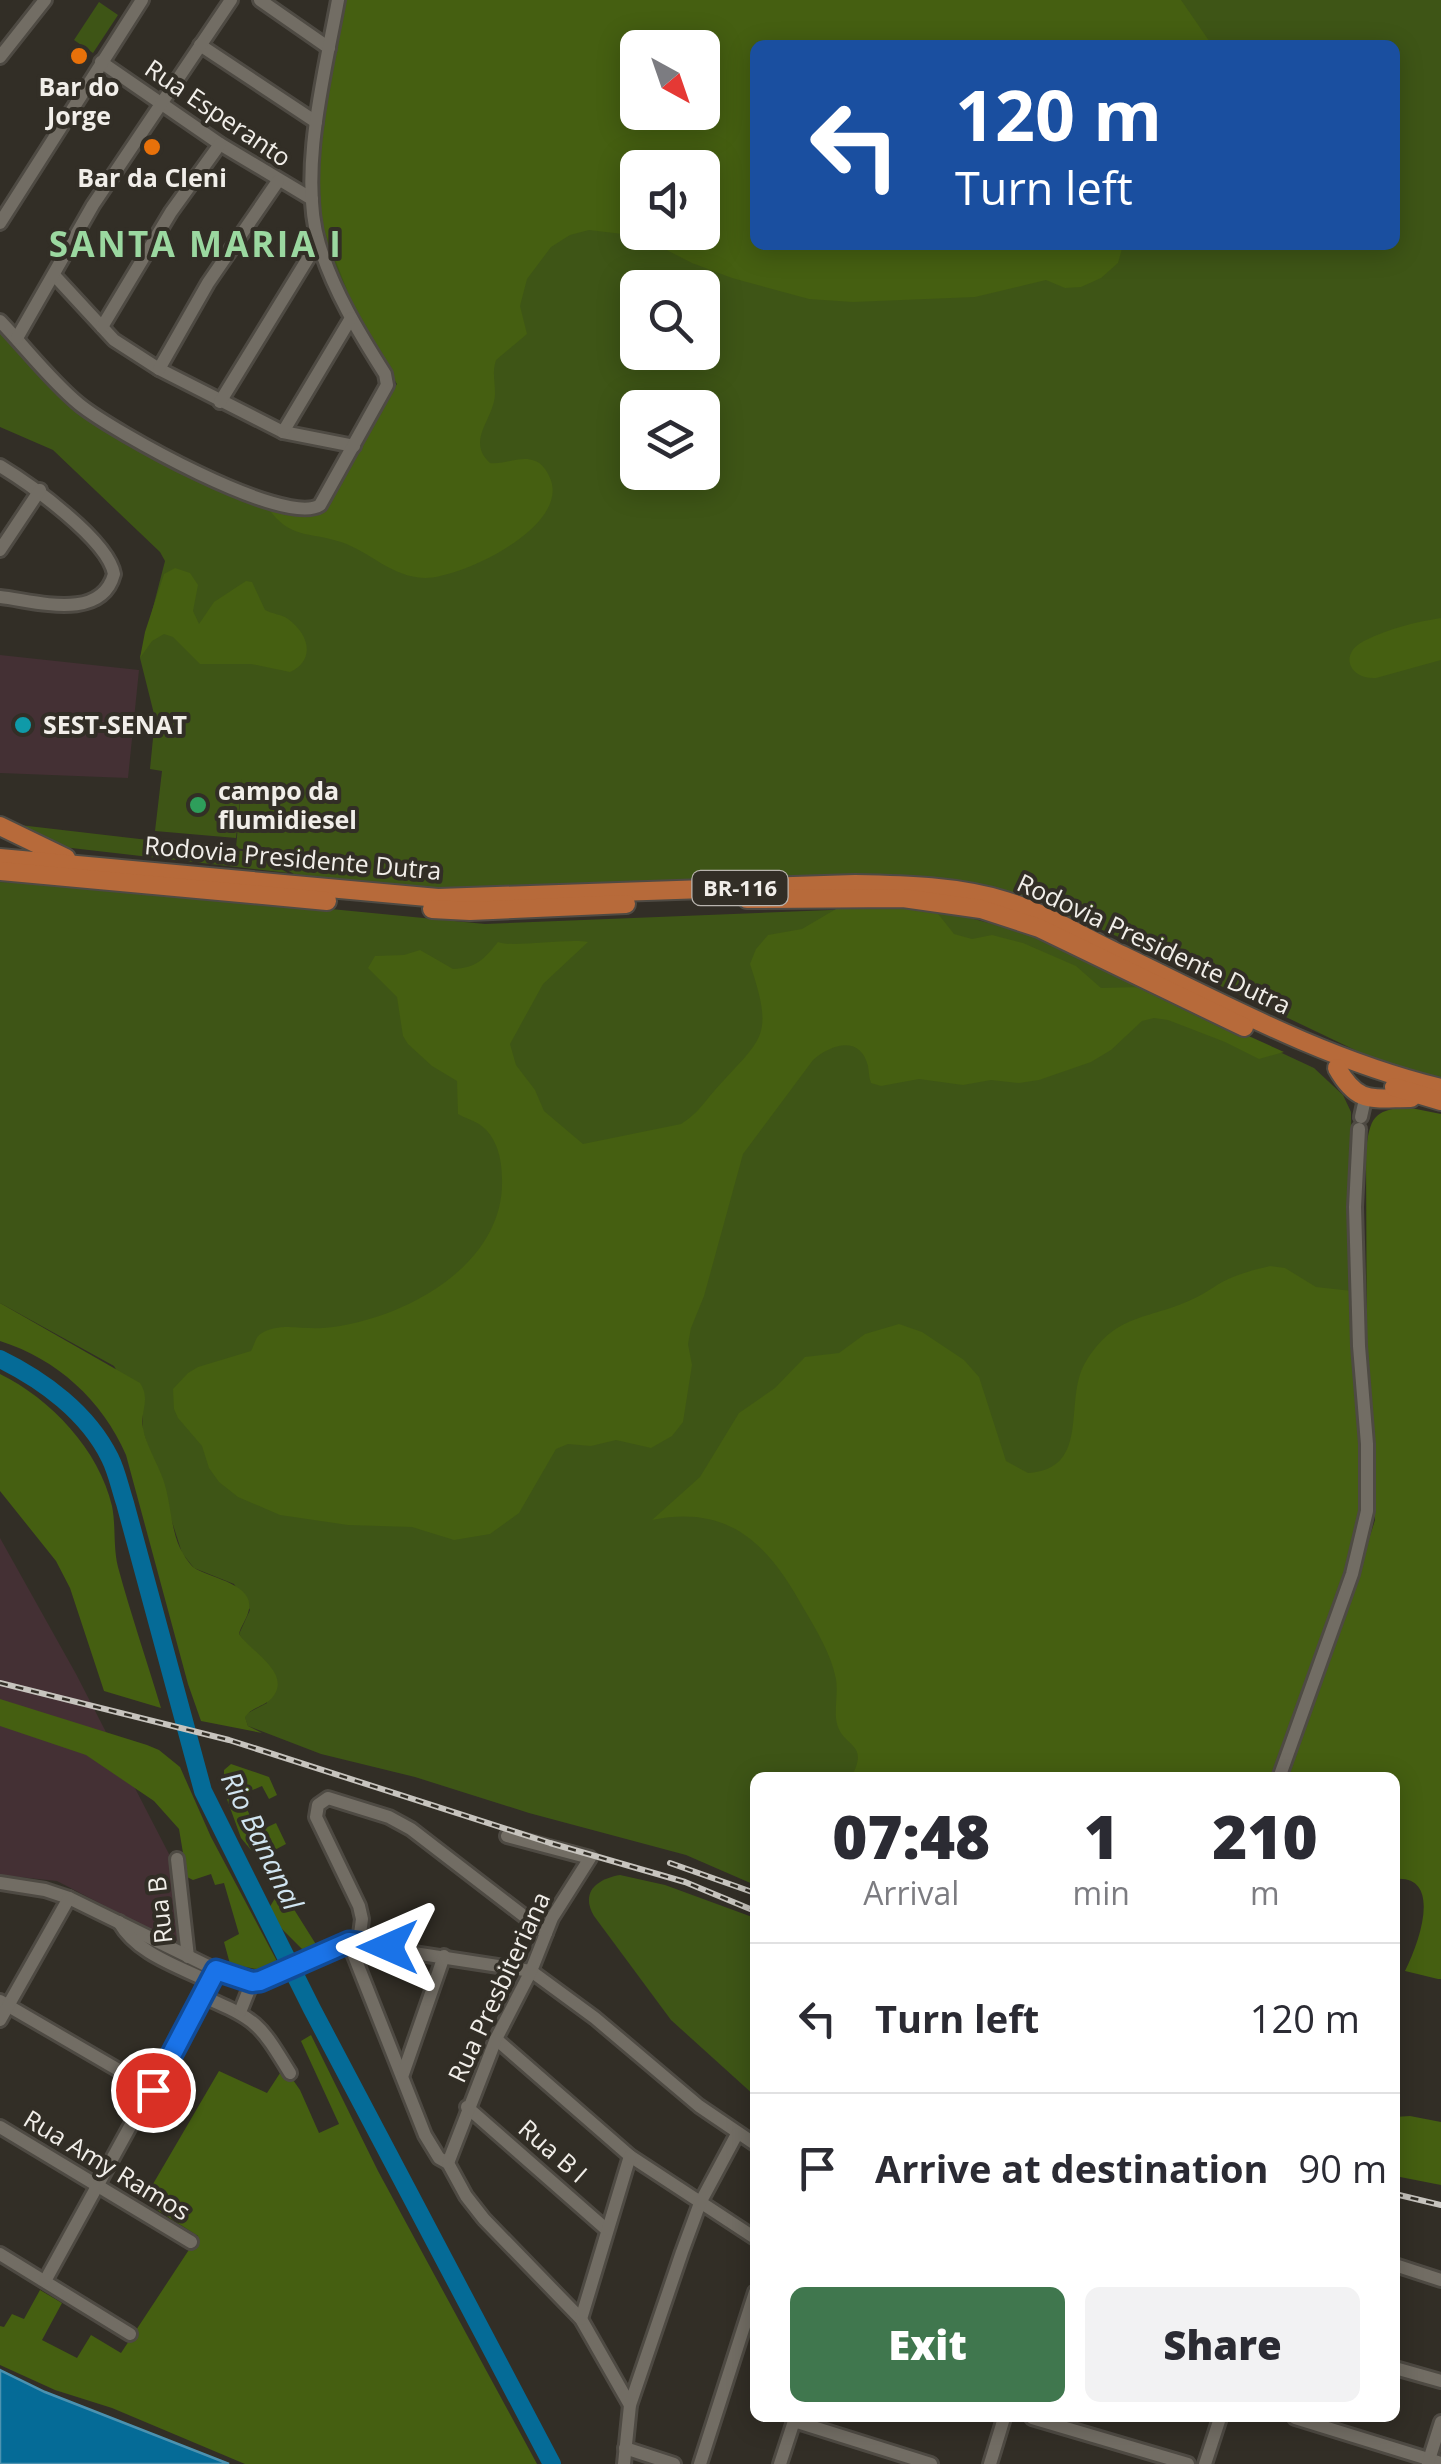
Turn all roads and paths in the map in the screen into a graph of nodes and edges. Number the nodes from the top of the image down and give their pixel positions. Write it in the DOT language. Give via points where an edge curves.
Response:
graph roads {
  1 [pos="44,0"];
  2 [pos="142,0"];
  3 [pos="231,0"];
  4 [pos="260,0"];
  5 [pos="338,0"];
  6 [pos="200,44"];
  7 [pos="329,48"];
  8 [pos="0,57"];
  9 [pos="101,62"];
  10 [pos="162,104"];
  11 [pos="316,122"];
  12 [pos="220,144"];
  13 [pos="278,180"];
  14 [pos="0,187"];
  15 [pos="16,194"];
  16 [pos="312,199"];
  17 [pos="0,223"];
  18 [pos="318,242"];
  19 [pos="54,275"];
  20 [pos="351,318"];
  21 [pos="0,320"];
  22 [pos="102,327"];
  23 [pos="16,338"];
  24 [pos="159,369"];
  25 [pos="220,402"];
  26 [pos="284,432"];
  27 [pos="354,446"];
  28 [pos="0,466"];
  29 [pos="40,490"];
  30 [pos="0,550"];
  31 [pos="0,598"];
  32 [pos="0,826"];
  33 [pos="0,858"];
  34 [pos="75,863"];
  35 [pos="0,871"];
  36 [pos="1337,1068"];
  37 [pos="1436,1095"];
  38 [pos="1362,1115"];
  39 [pos="1281,1772"];
  40 [pos="508,1836"];
  41 [pos="177,1859"];
  42 [pos="0,1883"];
  43 [pos="69,1898"];
  44 [pos="118,1920"];
  45 [pos="546,1933"];
  46 [pos="354,1942"];
  47 [pos="188,1956"];
  48 [pos="444,1956"];
  49 [pos="531,1972"];
  50 [pos="213,1976"];
  51 [pos="252,1982"];
  52 [pos="202,1996"];
  53 [pos="4,2004"];
  54 [pos="240,2012"];
  55 [pos="0,2020"];
  56 [pos="496,2039"];
  57 [pos="290,2073"];
  58 [pos="403,2074"];
  59 [pos="153,2090"];
  60 [pos="468,2107"];
  61 [pos="0,2126"];
  62 [pos="737,2134"];
  63 [pos="750,2141"];
  64 [pos="630,2156"];
  65 [pos="448,2163"];
  66 [pos="97,2186"];
  67 [pos="700,2204"];
  68 [pos="607,2230"];
  69 [pos="750,2235"];
  70 [pos="191,2242"];
  71 [pos="0,2254"];
  72 [pos="1400,2267"];
  73 [pos="1441,2280"];
  74 [pos="45,2282"];
  75 [pos="590,2289"];
  76 [pos="558,2294"];
  77 [pos="750,2308"];
  78 [pos="581,2319"];
  79 [pos="130,2334"];
  80 [pos="1400,2369"];
  81 [pos="1441,2381"];
  82 [pos="630,2405"];
  83 [pos="793,2422"];
  84 [pos="803,2422"];
  85 [pos="1003,2422"];
  86 [pos="1046,2422"];
  87 [pos="1219,2422"];
  88 [pos="1308,2422"];
  89 [pos="1441,2422"];
  90 [pos="625,2448"];
  91 [pos="653,2457"];
  92 [pos="1432,2462"];
  93 [pos="624,2464"];
  94 [pos="636,2464"];
  95 [pos="674,2464"];
  96 [pos="700,2464"];
  97 [pos="780,2464"];
  98 [pos="931,2464"];
  99 [pos="990,2464"];
  100 [pos="1188,2464"];
  101 [pos="1205,2464"];
  1 -- 8 [label="street"];
  2 -- 9 [label="street"];
  3 -- 6 [label="street"];
  4 -- 7 [label="street"];
  5 -- 7 [label="street"];
  6 -- 10 [label="street"];
  6 -- 11 [label="street"];
  7 -- 11 [label="street"];
  9 -- 10 [label="street, Rua Esperanto"];
  9 -- 15 [label="street"];
  10 -- 12 [label="street, Rua Esperanto"];
  10 -- 19 [label="street"];
  11 -- 16 [label="street"];
  12 -- 13 [label="street, Rua Esperanto"];
  12 -- 22 [label="street"];
  13 -- 16 [label="street, Rua Esperanto"];
  13 -- 24 [label="street"];
  14 -- 15 [label="street"];
  15 -- 17 [label="street"];
  16 -- 18 [label="street"];
  18 -- 20 [label="street"];
  18 -- 25 [label="street"];
  19 -- 22 [label="street"];
  19 -- 23 [label="street"];
  20 -- 26 [label="street"];
  20 -- 27 [label="street" via="387,385"];
  21 -- 23 [label="street"];
  22 -- 24 [label="street"];
  23 -- 27 [label="street" via="86,410 233,490 311,510 322,503"];
  24 -- 25 [label="street"];
  25 -- 26 [label="street"];
  26 -- 27 [label="street"];
  28 -- 29 [label="street"];
  29 -- 30 [label="street"];
  29 -- 31 [label="street" via="107,556 111,583 97,600 80,605"];
  32 -- 34 [label="highway"];
  33 -- 34 [label="highway, Rodovia Presidente Dutra / BR-116"];
  34 -- 37 [label="highway, Rodovia Presidente Dutra / BR-116" via="438,898 855,884 977,894 1036,914 1268,1026"];
  35 -- 36 [label="highway, Rodovia Presidente Dutra / BR-116" via="470,912 806,898 952,904 1039,928"];
  36 -- 37 [label="highway, Rodovia Presidente Dutra / BR-116"];
  36 -- 38 [label="highway"];
  37 -- 38 [label="highway"];
  38 -- 39 [label="street" via="1355,1208 1366,1510 1352,1574"];
  40 -- 45 [label="street, Rua Presbiteriana" via="590,1858"];
  41 -- 47 [label="street, Rua B"];
  42 -- 43 [label="street"];
  43 -- 44 [label="street"];
  43 -- 53 [label="street"];
  44 -- 47 [label="street"];
  44 -- 50 [label="street" via="132,1942"];
  45 -- 46 [label="street" via="411,1830 328,1798 316,1817 360,1906"];
  45 -- 49 [label="street, Rua Presbiteriana"];
  46 -- 48 [label="street"];
  46 -- 51 [label="street"];
  46 -- 58 [label="street"];
  47 -- 50 [label="street"];
  48 -- 49 [label="street"];
  48 -- 58 [label="street"];
  49 -- 56 [label="street, Rua Presbiteriana"];
  49 -- 62 [label="street"];
  50 -- 51 [label="street"];
  50 -- 52 [label="street"];
  51 -- 54 [label="street"];
  52 -- 54 [label="street"];
  52 -- 59 [label="street"];
  53 -- 55 [label="street"];
  53 -- 59 [label="street"];
  54 -- 57 [label="street" via="262,2028"];
  56 -- 60 [label="street, Rua Presbiteriana"];
  56 -- 64 [label="street"];
  58 -- 65 [label="street" via="421,2128"];
  59 -- 66 [label="street"];
  60 -- 65 [label="street, Rua Presbiteriana"];
  60 -- 68 [label="street, Rua B I"];
  61 -- 66 [label="street, Rua Amy Ramos"];
  62 -- 63 [label="street"];
  62 -- 67 [label="street"];
  64 -- 67 [label="street"];
  64 -- 68 [label="street"];
  65 -- 76 [label="street" via="484,2219"];
  66 -- 70 [label="street, Rua Amy Ramos"];
  66 -- 74 [label="street"];
  67 -- 69 [label="street"];
  67 -- 82 [label="street"];
  68 -- 75 [label="street"];
  71 -- 74 [label="street"];
  72 -- 73 [label="street"];
  74 -- 79 [label="street"];
  75 -- 76 [label="street"];
  75 -- 78 [label="street"];
  76 -- 78 [label="street"];
  77 -- 96 [label="street"];
  78 -- 82 [label="street"];
  80 -- 81 [label="street"];
  82 -- 90 [label="street"];
  83 -- 97 [label="street"];
  84 -- 98 [label="street"];
  85 -- 99 [label="street"];
  86 -- 100 [label="street"];
  87 -- 101 [label="street"];
  88 -- 92 [label="street"];
  89 -- 92 [label="street"];
  90 -- 91 [label="street"];
  90 -- 93 [label="street"];
  91 -- 94 [label="street"];
  91 -- 95 [label="street"];
}
